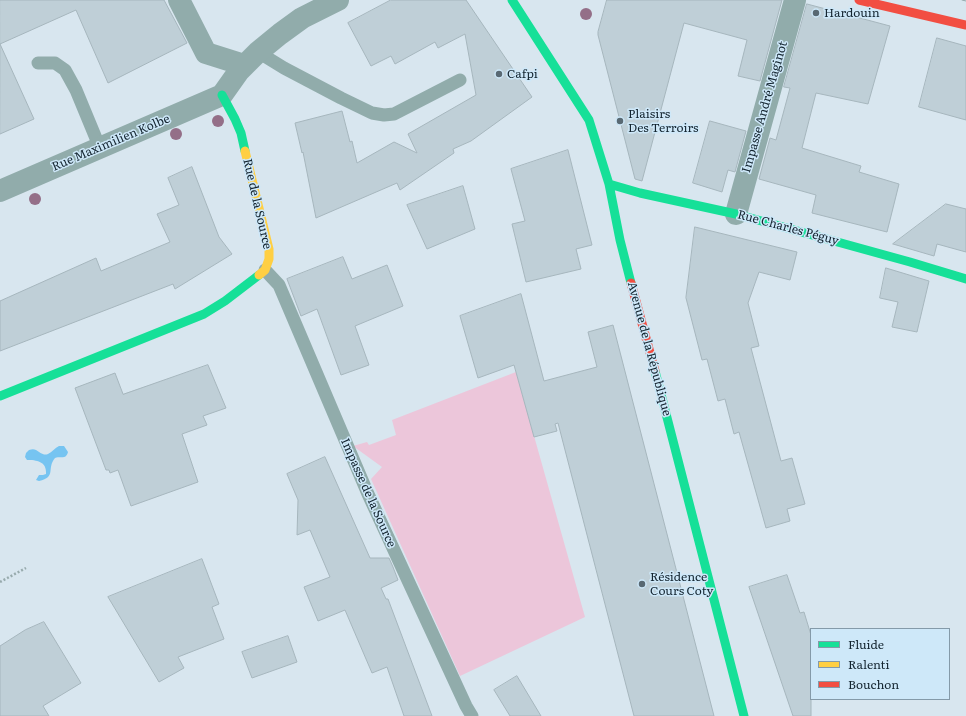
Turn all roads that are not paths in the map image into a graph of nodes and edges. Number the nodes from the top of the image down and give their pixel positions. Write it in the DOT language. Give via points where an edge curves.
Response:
graph roads {
  1 [pos="179,0"];
  2 [pos="338,0"];
  3 [pos="512,0"];
  4 [pos="795,0"];
  5 [pos="859,0"];
  6 [pos="905,6"];
  7 [pos="966,25"];
  8 [pos="251,59"];
  9 [pos="38,63"];
  10 [pos="460,80"];
  11 [pos="222,95"];
  12 [pos="100,148"];
  13 [pos="609,184"];
  14 [pos="0,191"];
  15 [pos="736,214"];
  16 [pos="265,270"];
  17 [pos="966,279"];
  18 [pos="0,396"];
  19 [pos="472,716"];
  20 [pos="744,716"];
  1 -- 8 [label="street" via="206,53"];
  2 -- 8 [label="street" via="302,18"];
  3 -- 13 [label="street, Avenue de la République" via="589,120"];
  4 -- 15 [label="street, Impasse André Maginot"];
  5 -- 6 [label="street"];
  6 -- 7 [label="street"];
  8 -- 10 [label="lane" via="284,68 372,113 384,115 394,114"];
  8 -- 11 [label="street"];
  9 -- 12 [label="lane" via="55,63 66,70"];
  11 -- 12 [label="street, Rue Maximilien Kolbe"];
  11 -- 16 [label="street, Rue de la Source" via="241,133 245,149 269,249"];
  12 -- 14 [label="street, Rue Maximilien Kolbe"];
  13 -- 15 [label="street, Rue Charles Péguy"];
  13 -- 20 [label="street, Avenue de la République" via="620,240"];
  15 -- 17 [label="street, Rue Charles Péguy"];
  16 -- 18 [label="street" via="204,314"];
  16 -- 19 [label="lane, Impasse de la Source" via="279,285 368,494"];
}
